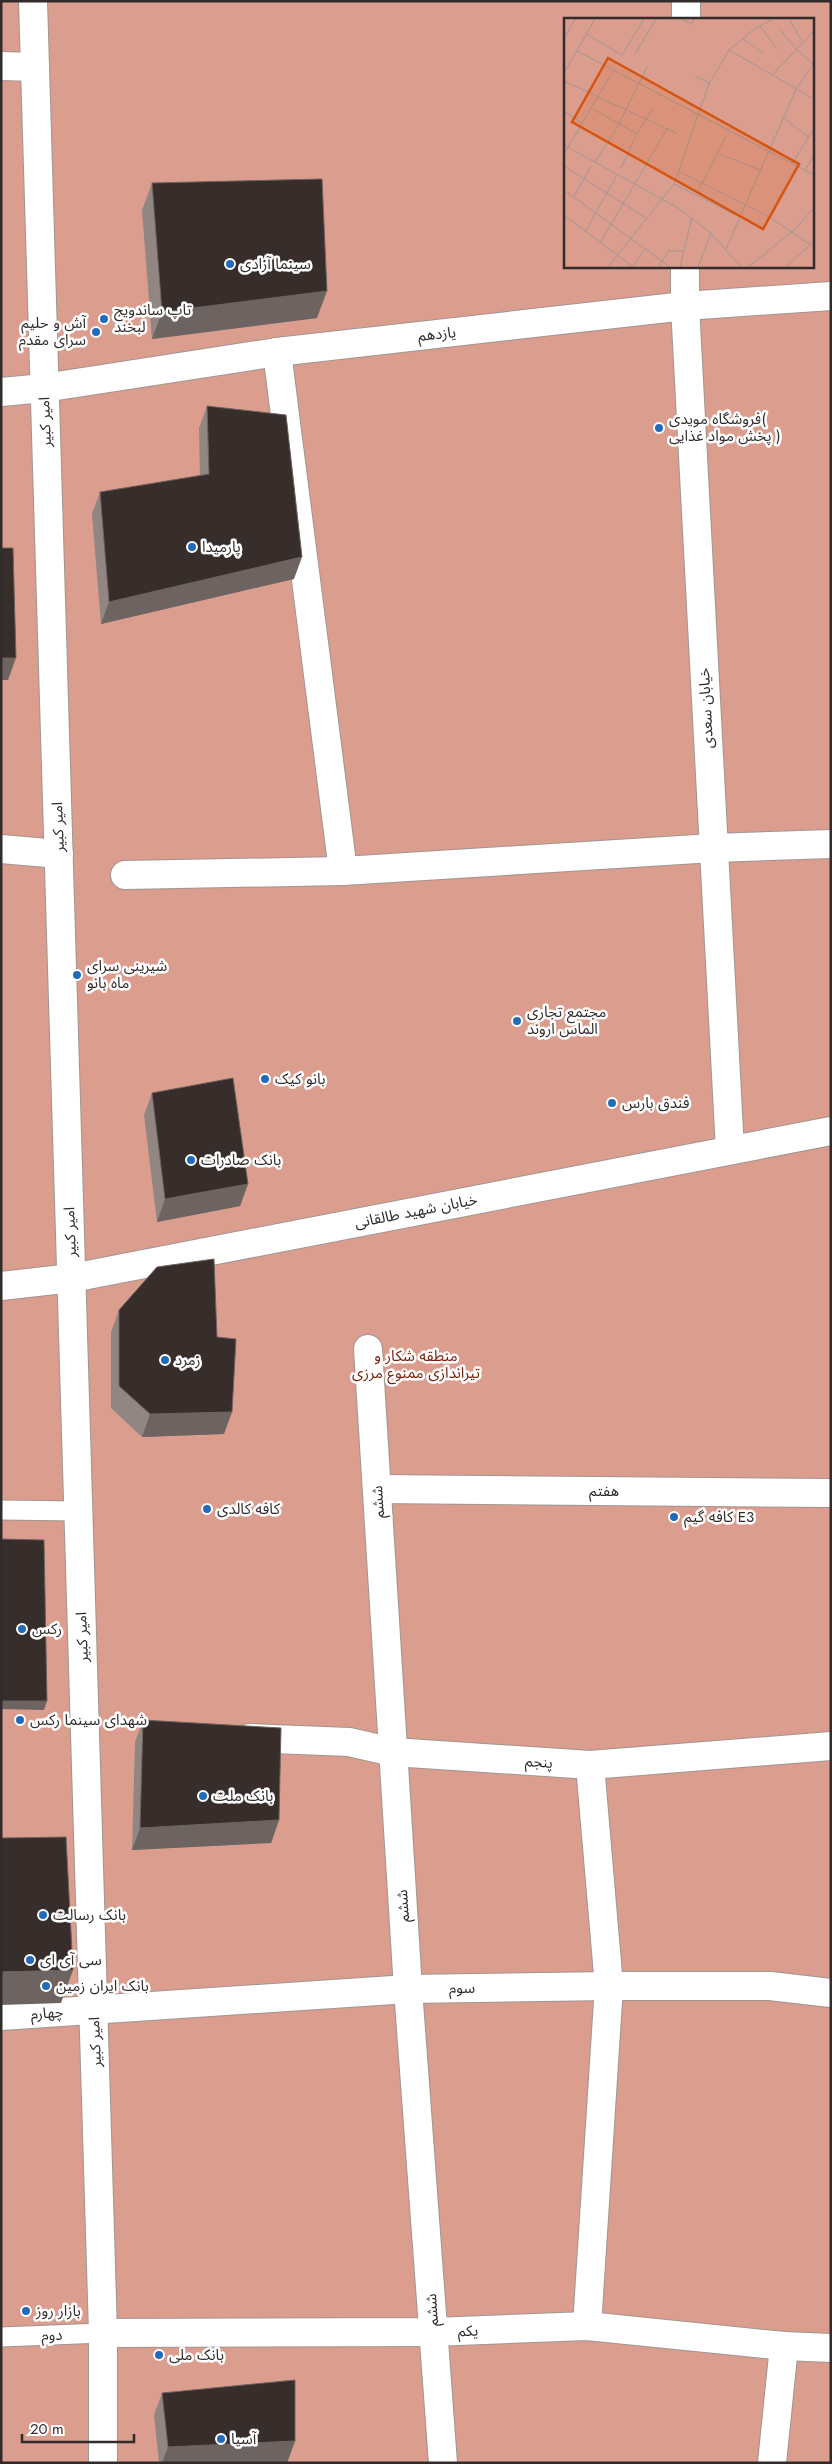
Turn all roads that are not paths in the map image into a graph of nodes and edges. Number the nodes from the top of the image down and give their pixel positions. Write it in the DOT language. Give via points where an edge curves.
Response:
graph roads {
  1 [pos="33,1"];
  2 [pos="686,1"];
  3 [pos="686,18"];
  4 [pos="1,66"];
  5 [pos="34,67"];
  6 [pos="686,268"];
  7 [pos="831,296"];
  8 [pos="686,306"];
  9 [pos="277,352"];
  10 [pos="44,388"];
  11 [pos="1,392"];
  12 [pos="831,844"];
  13 [pos="713,848"];
  14 [pos="1,849"];
  15 [pos="59,854"];
  16 [pos="343,872"];
  17 [pos="125,876"];
  18 [pos="831,1131"];
  19 [pos="730,1150"];
  20 [pos="72,1278"];
  21 [pos="1,1286"];
  22 [pos="368,1350"];
  23 [pos="377,1489"];
  24 [pos="831,1493"];
  25 [pos="1,1510"];
  26 [pos="78,1511"];
  27 [pos="249,1738"];
  28 [pos="831,1746"];
  29 [pos="393,1752"];
  30 [pos="590,1765"];
  31 [pos="610,1986"];
  32 [pos="408,1989"];
  33 [pos="831,1993"];
  34 [pos="94,2010"];
  35 [pos="1,2016"];
  36 [pos="587,2326"];
  37 [pos="434,2332"];
  38 [pos="103,2333"];
  39 [pos="1,2337"];
  40 [pos="784,2346"];
  41 [pos="831,2348"];
  42 [pos="103,2463"];
  43 [pos="443,2463"];
  44 [pos="772,2463"];
  1 -- 5 [label="street, امیر کبیر"];
  2 -- 3 [label="street"];
  4 -- 5 [label="street"];
  5 -- 10 [label="street, امیر کبیر"];
  6 -- 8 [label="street, خیابان سعدی"];
  7 -- 8 [label="street, یازدهم"];
  8 -- 9 [label="street, یازدهم"];
  8 -- 13 [label="street, خیابان سعدی"];
  9 -- 10 [label="street, یازدهم"];
  9 -- 16 [label="street"];
  10 -- 11 [label="street, یازدهم"];
  10 -- 15 [label="street, امیر کبیر"];
  12 -- 13 [label="street"];
  13 -- 16 [label="street"];
  13 -- 19 [label="street, خیابان سعدی"];
  14 -- 15 [label="street"];
  15 -- 20 [label="street, امیر کبیر"];
  16 -- 17 [label="street"];
  18 -- 19 [label="street, خیابان شهيد طالقانی"];
  19 -- 20 [label="street, خیابان شهيد طالقانی"];
  20 -- 21 [label="street, خیابان شهيد طالقانی"];
  20 -- 26 [label="street, امیر کبیر"];
  22 -- 23 [label="street, ششم"];
  23 -- 24 [label="street, هفتم"];
  23 -- 29 [label="street, ششم"];
  25 -- 26 [label="lane"];
  26 -- 34 [label="street, امیر کبیر"];
  27 -- 29 [label="street, پنجم" via="349,1742"];
  28 -- 30 [label="street, پنجم"];
  29 -- 30 [label="street, پنجم"];
  29 -- 32 [label="street, ششم"];
  30 -- 31 [label="street"];
  31 -- 32 [label="street, سوم"];
  31 -- 33 [label="street, سوم" via="770,1986"];
  31 -- 36 [label="street"];
  32 -- 34 [label="street, سوم"];
  32 -- 37 [label="street, ششم"];
  34 -- 35 [label="street, چهارم"];
  34 -- 38 [label="street, امیر کبیر"];
  36 -- 37 [label="street, یکم"];
  36 -- 40 [label="street, یکم"];
  37 -- 38 [label="street, یکم"];
  37 -- 43 [label="street, ششم"];
  38 -- 39 [label="lane, دوم"];
  38 -- 42 [label="street, امیر کبیر"];
  40 -- 41 [label="street, یکم"];
  40 -- 44 [label="street"];
}
